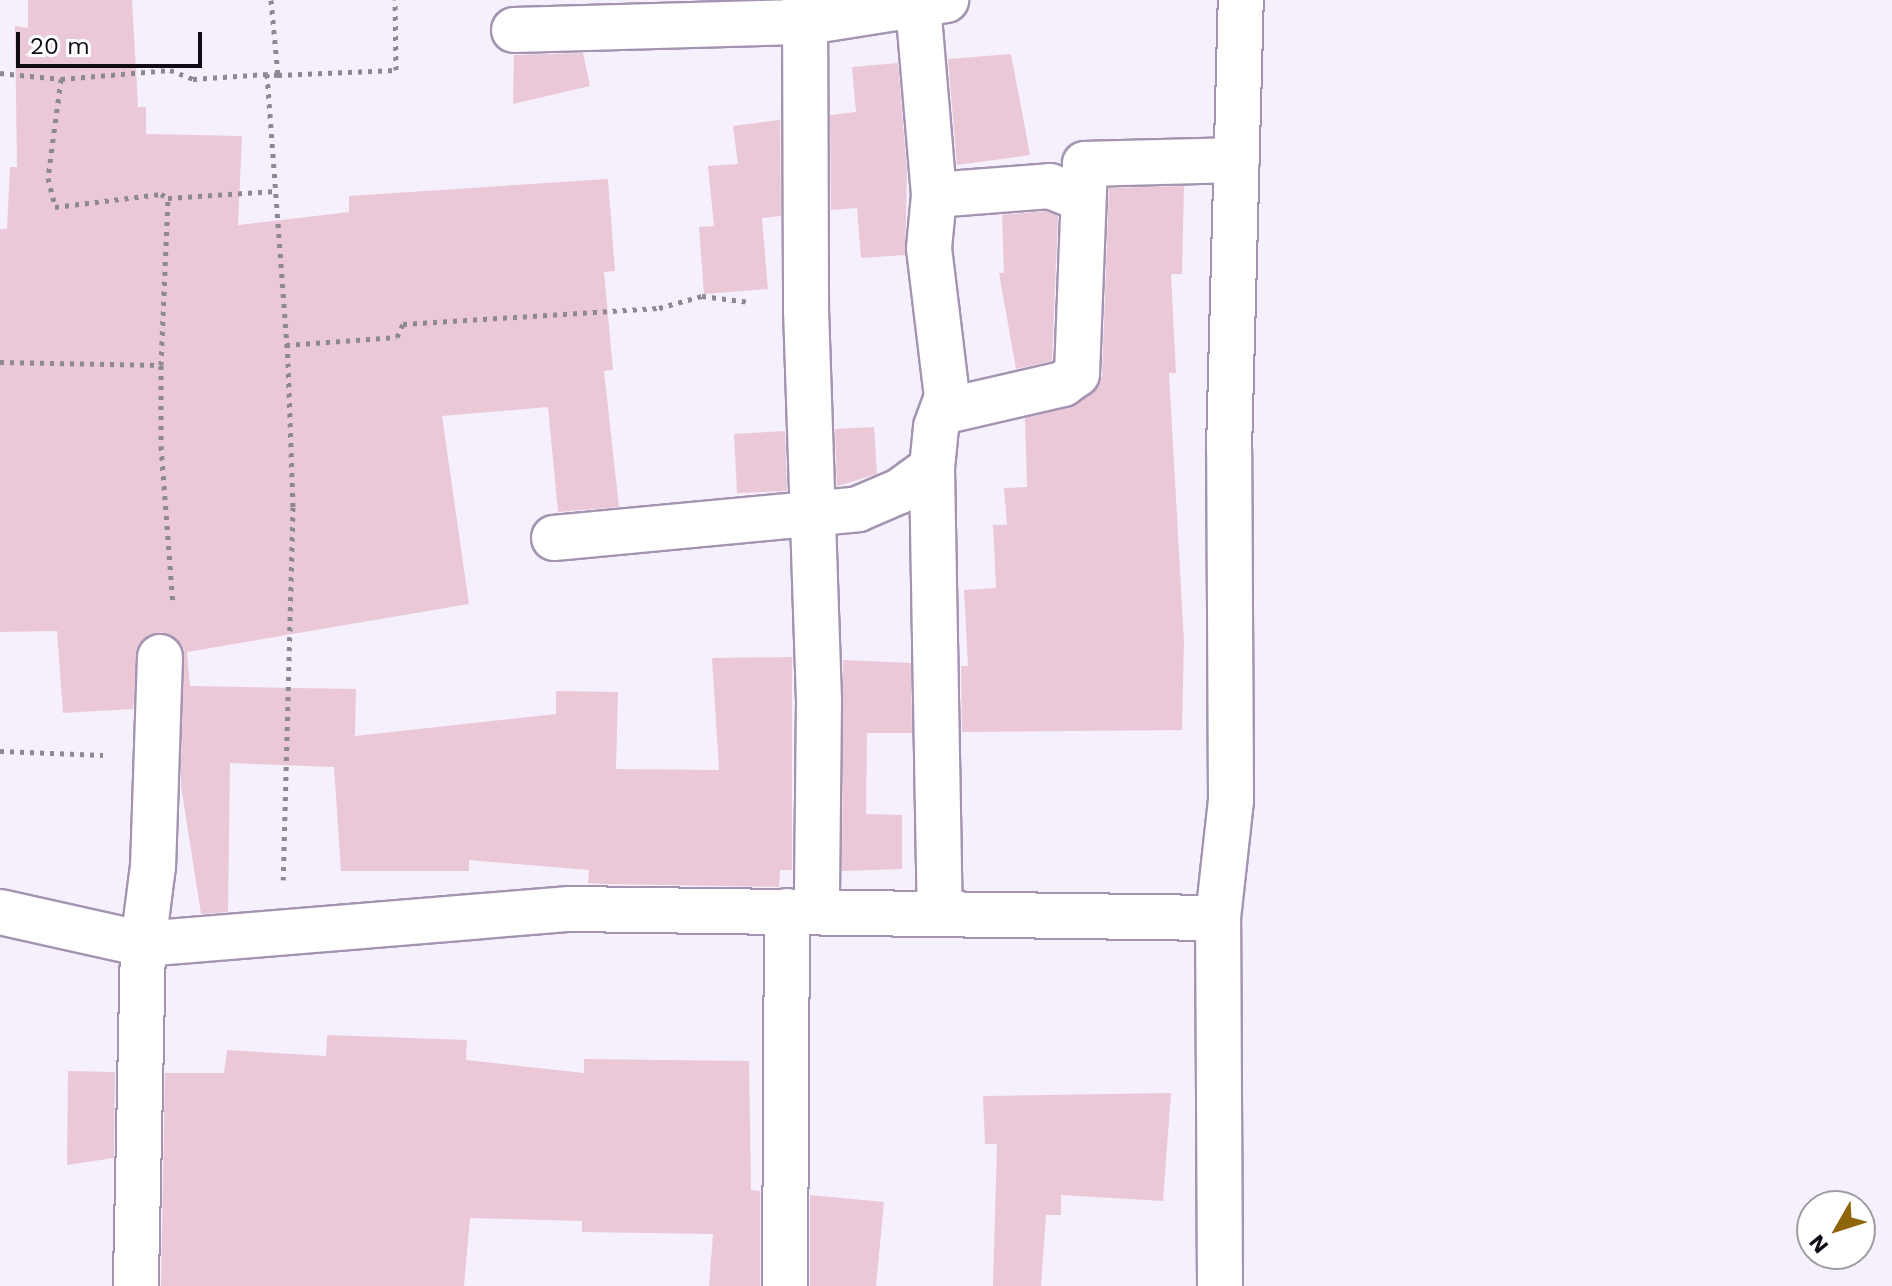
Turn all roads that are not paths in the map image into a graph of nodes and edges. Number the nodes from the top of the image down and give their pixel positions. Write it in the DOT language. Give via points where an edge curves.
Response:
graph roads {
  1 [pos="1241,0"];
  2 [pos="933,2"];
  3 [pos="806,11"];
  4 [pos="514,30"];
  5 [pos="1237,160"];
  6 [pos="934,195"];
  7 [pos="1082,199"];
  8 [pos="946,411"];
  9 [pos="932,468"];
  10 [pos="814,515"];
  11 [pos="554,538"];
  12 [pos="160,657"];
  13 [pos="802,910"];
  14 [pos="0,912"];
  15 [pos="940,912"];
  16 [pos="1218,918"];
  17 [pos="143,944"];
  18 [pos="136,1286"];
  19 [pos="785,1286"];
  20 [pos="1220,1286"];
  1 -- 5 [label="street"];
  2 -- 3 [label="street"];
  2 -- 6 [label="street"];
  3 -- 4 [label="street"];
  3 -- 10 [label="street" via="806,309"];
  5 -- 7 [label="street" via="1091,161 1082,171"];
  5 -- 16 [label="street" via="1229,450 1231,800"];
  6 -- 7 [label="street" via="1050,186"];
  6 -- 8 [label="street" via="929,248"];
  7 -- 8 [label="street" via="1077,374 1063,384"];
  8 -- 9 [label="street" via="936,427"];
  9 -- 10 [label="street" via="872,503"];
  9 -- 15 [label="street"];
  10 -- 11 [label="street"];
  10 -- 13 [label="street"];
  12 -- 17 [label="street" via="160,757"];
  13 -- 15 [label="street"];
  13 -- 17 [label="street" via="570,909"];
  13 -- 19 [label="street"];
  14 -- 17 [label="street"];
  15 -- 16 [label="street"];
  16 -- 20 [label="street"];
  17 -- 18 [label="street"];
}
